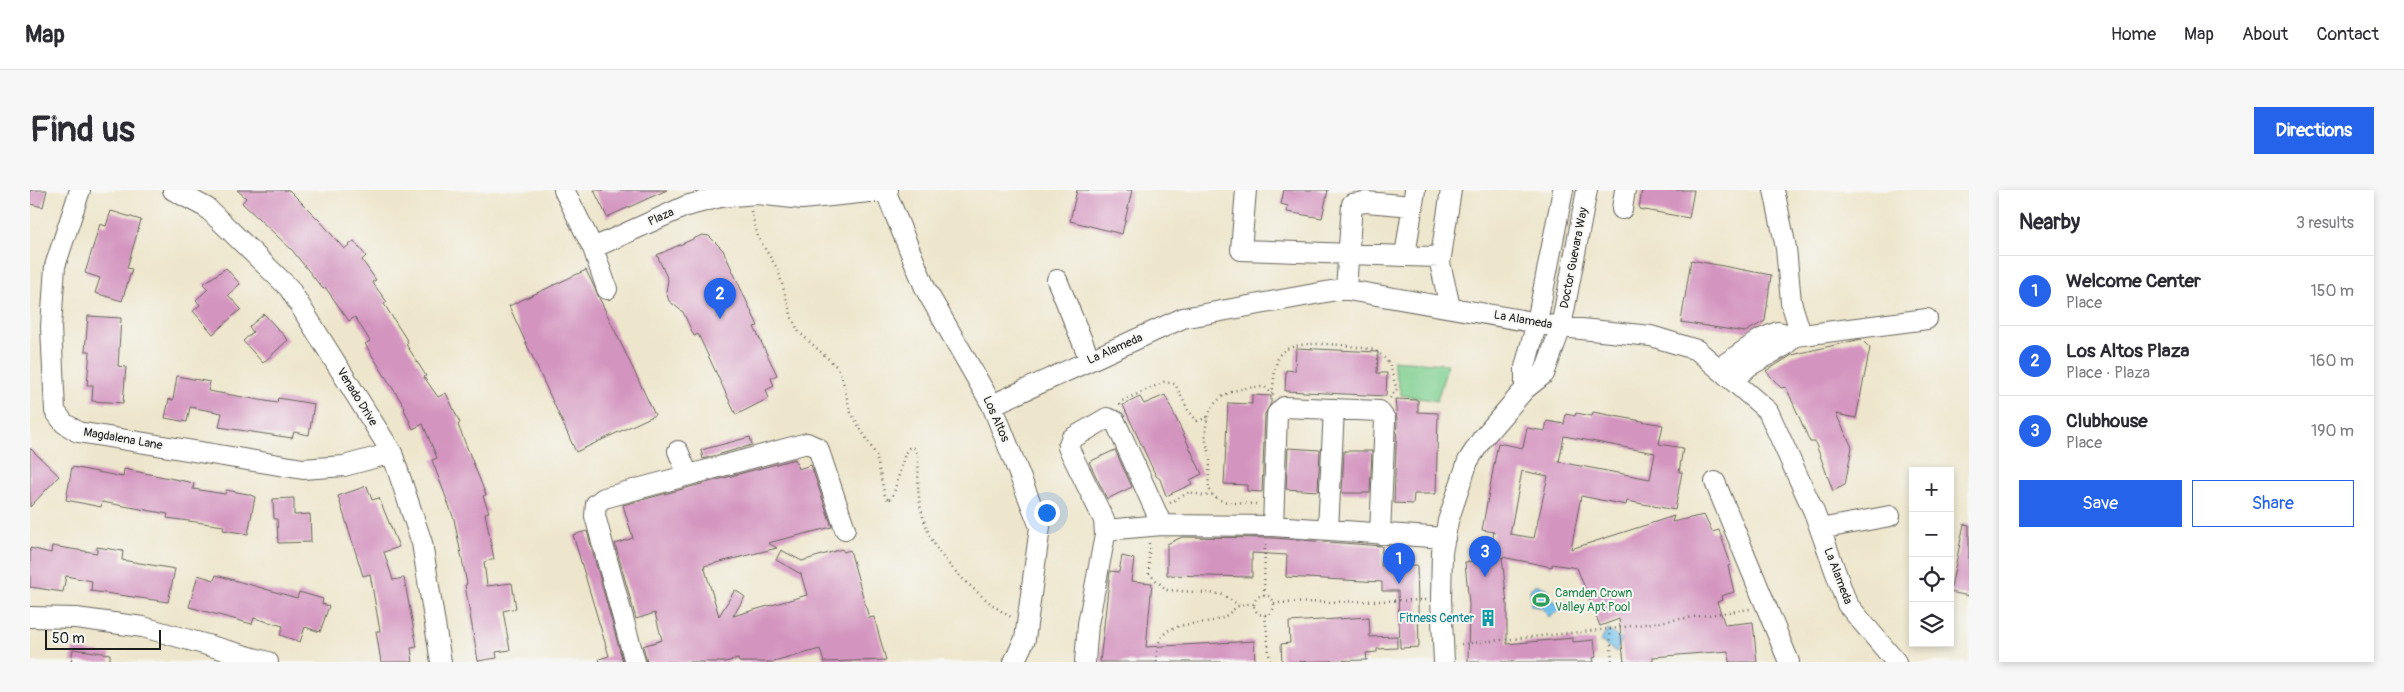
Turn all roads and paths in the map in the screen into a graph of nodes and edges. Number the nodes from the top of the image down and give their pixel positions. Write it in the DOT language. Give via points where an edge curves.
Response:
graph roads {
  1 [pos="80,190"];
  2 [pos="173,190"];
  3 [pos="564,190"];
  4 [pos="886,190"];
  5 [pos="1246,190"];
  6 [pos="1451,190"];
  7 [pos="1563,190"];
  8 [pos="1587,190"];
  9 [pos="1774,190"];
  10 [pos="747,195"];
  11 [pos="1414,198"];
  12 [pos="593,248"];
  13 [pos="1348,254"];
  14 [pos="1405,256"];
  15 [pos="1441,257"];
  16 [pos="1057,280"];
  17 [pos="607,289"];
  18 [pos="1346,289"];
  19 [pos="1450,307"];
  20 [pos="1927,319"];
  21 [pos="1537,322"];
  22 [pos="1561,326"];
  23 [pos="1798,335"];
  24 [pos="1090,360"];
  25 [pos="1726,374"];
  26 [pos="1525,389"];
  27 [pos="1278,400"];
  28 [pos="992,405"];
  29 [pos="1334,409"];
  30 [pos="1379,411"];
  31 [pos="1208,417"];
  32 [pos="1111,419"];
  33 [pos="678,452"];
  34 [pos="392,453"];
  35 [pos="688,475"];
  36 [pos="1715,482"];
  37 [pos="1212,495"];
  38 [pos="1890,516"];
  39 [pos="1155,520"];
  40 [pos="1269,526"];
  41 [pos="846,529"];
  42 [pos="1820,529"];
  43 [pos="1105,530"];
  44 [pos="1328,530"];
  45 [pos="1380,534"];
  46 [pos="1445,538"];
  47 [pos="1264,595"];
  48 [pos="1441,599"];
  49 [pos="1274,603"];
  50 [pos="1254,604"];
  51 [pos="1239,605"];
  52 [pos="1766,606"];
  53 [pos="1264,615"];
  54 [pos="30,618"];
  55 [pos="1027,624"];
  56 [pos="1610,629"];
  57 [pos="1443,654"];
  58 [pos="268,662"];
  59 [pos="441,662"];
  60 [pos="635,662"];
  61 [pos="1014,662"];
  62 [pos="1085,662"];
  63 [pos="1157,662"];
  64 [pos="1270,662"];
  65 [pos="1612,662"];
  66 [pos="1789,662"];
  67 [pos="1896,662"];
  1 -- 34 [label="street, Magdalena Lane" via="55,266 52,327 55,411 64,424 78,432 303,469 344,466"];
  2 -- 34 [label="street, Venado Drive" via="207,208 289,288"];
  3 -- 12 [label="street"];
  4 -- 10 [label="street, Plaza" via="802,199"];
  4 -- 28 [label="street, Los Altos" via="926,290"];
  5 -- 13 [label="street" via="1241,250"];
  6 -- 15 [label="street"];
  7 -- 21 [label="street, Doctor Guevara Way"];
  8 -- 22 [label="street, Doctor Guevara Way"];
  9 -- 23 [label="street"];
  10 -- 12 [label="street, Plaza" via="720,197 686,206"];
  10 -- 55 [label="path" via="758,237 778,270 799,332 836,366 842,377 850,411 876,455 885,496 889,501 905,453 914,448 918,454 918,496 936,549 983,598"];
  11 -- 13 [label="street" via="1352,204"];
  11 -- 14 [label="street"];
  12 -- 17 [label="street"];
  13 -- 14 [label="street"];
  13 -- 18 [label="street"];
  14 -- 15 [label="street"];
  15 -- 19 [label="street"];
  16 -- 24 [label="street"];
  18 -- 19 [label="street, La Alameda"];
  18 -- 24 [label="street, La Alameda" via="1184,318"];
  19 -- 21 [label="street, La Alameda"];
  20 -- 23 [label="street"];
  21 -- 22 [label="street, La Alameda"];
  21 -- 26 [label="street, Doctor Guevara Way" via="1525,367"];
  22 -- 25 [label="street, La Alameda" via="1651,336 1697,350"];
  22 -- 26 [label="street, Doctor Guevara Way" via="1544,374"];
  23 -- 25 [label="street" via="1748,366"];
  24 -- 28 [label="street, La Alameda"];
  25 -- 42 [label="street, La Alameda" via="1768,411"];
  26 -- 46 [label="street, Doctor Guevara Way" via="1482,439 1468,461"];
  27 -- 29 [label="street"];
  27 -- 30 [label="path" via="1278,357 1284,349 1305,343 1361,347 1384,356 1394,372 1397,389"];
  27 -- 31 [label="path" via="1265,387 1238,390 1215,401"];
  27 -- 40 [label="street"];
  28 -- 55 [label="street, Los Altos" via="1040,526"];
  29 -- 30 [label="street"];
  29 -- 44 [label="street"];
  30 -- 45 [label="street" via="1385,419"];
  31 -- 32 [label="path" via="1197,421 1175,384 1164,382 1122,401"];
  31 -- 37 [label="path" via="1206,442 1210,454 1209,486"];
  32 -- 39 [label="street" via="1115,421"];
  32 -- 43 [label="street" via="1107,418 1071,439 1068,447 1104,520"];
  33 -- 35 [label="street"];
  34 -- 59 [label="street, Venado Drive" via="422,543"];
  35 -- 41 [label="street" via="807,443 818,448"];
  35 -- 60 [label="street" via="604,498 596,504 595,516"];
  36 -- 52 [label="street"];
  37 -- 39 [label="path" via="1189,492"];
  37 -- 40 [label="path" via="1223,501 1263,505"];
  38 -- 42 [label="street"];
  39 -- 40 [label="street"];
  39 -- 43 [label="street"];
  39 -- 51 [label="path" via="1149,574 1157,583 1167,590 1221,594"];
  40 -- 44 [label="street"];
  40 -- 47 [label="path"];
  42 -- 67 [label="street, La Alameda" via="1847,604"];
  43 -- 62 [label="street" via="1088,624"];
  44 -- 45 [label="street"];
  45 -- 46 [label="street"];
  46 -- 48 [label="street, Doctor Guevara Way"];
  47 -- 49 [label="path"];
  47 -- 50 [label="path"];
  48 -- 49 [label="path"];
  48 -- 57 [label="street, Doctor Guevara Way"];
  49 -- 53 [label="path" via="1272,611"];
  50 -- 51 [label="path"];
  50 -- 53 [label="path" via="1256,612"];
  51 -- 63 [label="path" via="1221,619 1170,629 1160,637 1156,648"];
  52 -- 56 [label="path"];
  52 -- 66 [label="street"];
  53 -- 64 [label="path"];
  54 -- 58 [label="street" via="76,618 143,627"];
  55 -- 61 [label="street, Los Altos" via="1025,639"];
  56 -- 57 [label="path"];
  56 -- 65 [label="path"];
}
